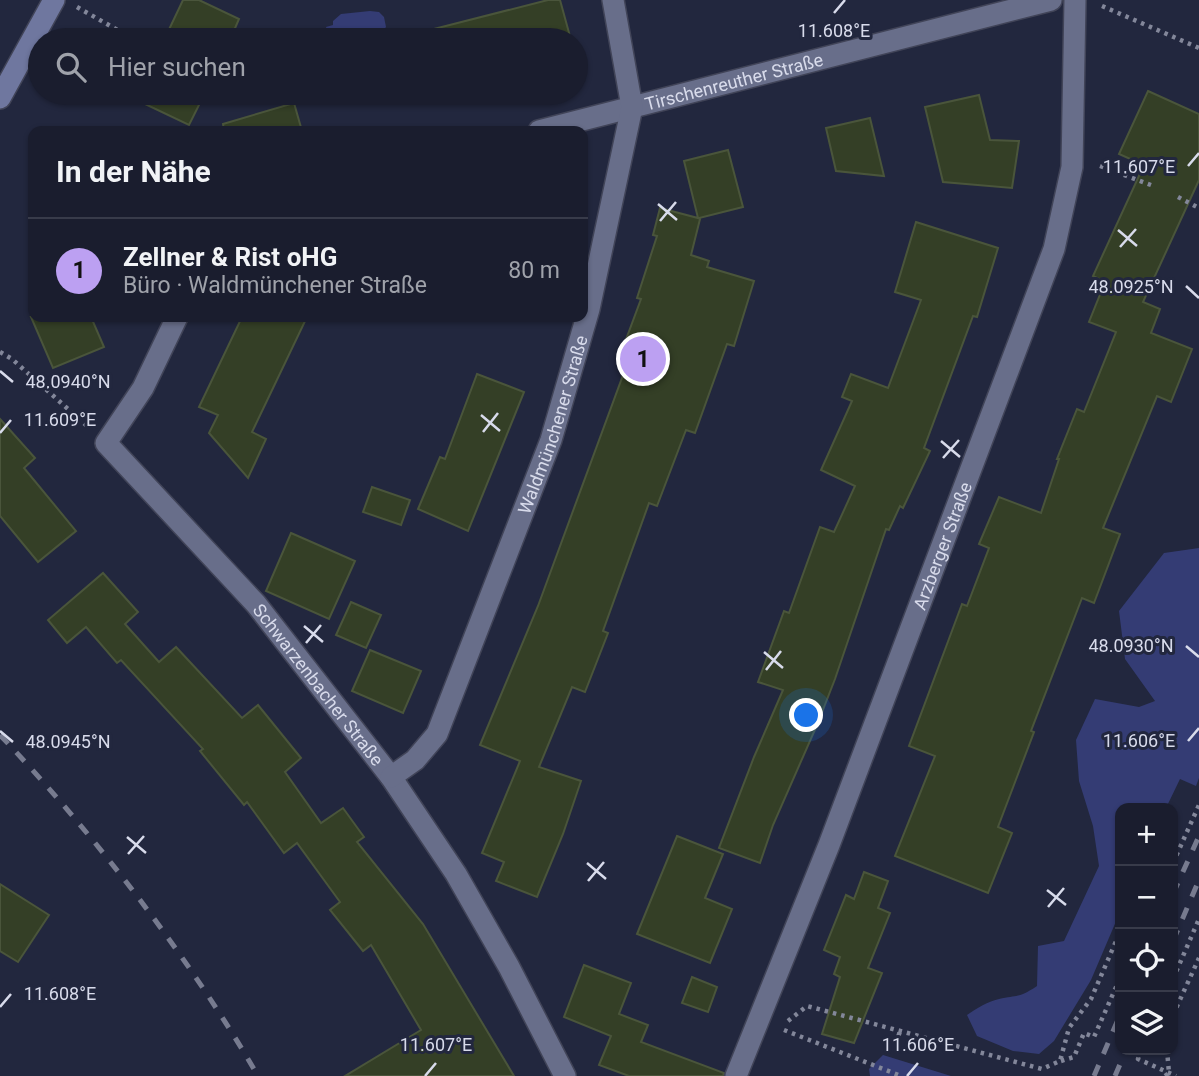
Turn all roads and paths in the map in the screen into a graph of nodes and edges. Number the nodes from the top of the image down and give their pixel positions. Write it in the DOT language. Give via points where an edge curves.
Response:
graph roads {
  1 [pos="613,0"];
  2 [pos="1051,0"];
  3 [pos="1074,0"];
  4 [pos="63,2"];
  5 [pos="1101,5"];
  6 [pos="46,28"];
  7 [pos="112,28"];
  8 [pos="1199,48"];
  9 [pos="28,55"];
  10 [pos="0,98"];
  11 [pos="632,107"];
  12 [pos="558,126"];
  13 [pos="1072,156"];
  14 [pos="1152,185"];
  15 [pos="1178,197"];
  16 [pos="1199,208"];
  17 [pos="588,312"];
  18 [pos="175,322"];
  19 [pos="585,322"];
  20 [pos="0,352"];
  21 [pos="106,443"];
  22 [pos="391,777"];
  23 [pos="1199,805"];
  24 [pos="1178,852"];
  25 [pos="1199,919"];
  26 [pos="1115,944"];
  27 [pos="1199,958"];
  28 [pos="1178,967"];
  29 [pos="1115,989"];
  30 [pos="1178,1004"];
  31 [pos="900,1031"];
  32 [pos="896,1044"];
  33 [pos="1140,1055"];
  34 [pos="1167,1055"];
  35 [pos="1132,1056"];
  36 [pos="1138,1059"];
  37 [pos="1060,1061"];
  38 [pos="1042,1069"];
  39 [pos="1167,1074"];
  40 [pos="565,1076"];
  41 [pos="736,1076"];
  42 [pos="901,1076"];
  43 [pos="1037,1076"];
  44 [pos="1176,1076"];
  1 -- 11 [label="street, Waldmünchener Straße"];
  2 -- 11 [label="street, Tirschenreuther Straße"];
  3 -- 13 [label="street, Arzberger Straße"];
  4 -- 6 [label="street"];
  4 -- 7 [label="path"];
  5 -- 8 [label="path"];
  9 -- 10 [label="street"];
  11 -- 12 [label="street, Tirschenreuther Straße"];
  11 -- 17 [label="street, Waldmünchener Straße"];
  13 -- 14 [label="path"];
  13 -- 41 [label="street, Arzberger Straße" via="1054,249 829,845"];
  15 -- 16 [label="path"];
  18 -- 21 [label="street" via="142,388"];
  19 -- 22 [label="street, Waldmünchener Straße" via="551,440 437,734 415,760"];
  20 -- 21 [label="path"];
  21 -- 22 [label="street, Schwarzenbacher Straße" via="256,604"];
  22 -- 40 [label="street, Schwarzenbacher Straße" via="456,874"];
  23 -- 24 [label="path"];
  25 -- 28 [label="path"];
  26 -- 37 [label="path" via="1091,999 1069,1028"];
  27 -- 30 [label="path"];
  29 -- 37 [label="path" via="1094,1037 1084,1033 1074,1057"];
  31 -- 32 [label="path"];
  31 -- 38 [label="path"];
  31 -- 42 [label="path" via="807,1006 780,1029"];
  33 -- 36 [label="path"];
  34 -- 39 [label="path"];
  35 -- 36 [label="path"];
  36 -- 39 [label="path"];
  37 -- 38 [label="path"];
  38 -- 43 [label="path"];
  39 -- 44 [label="path"];
}
